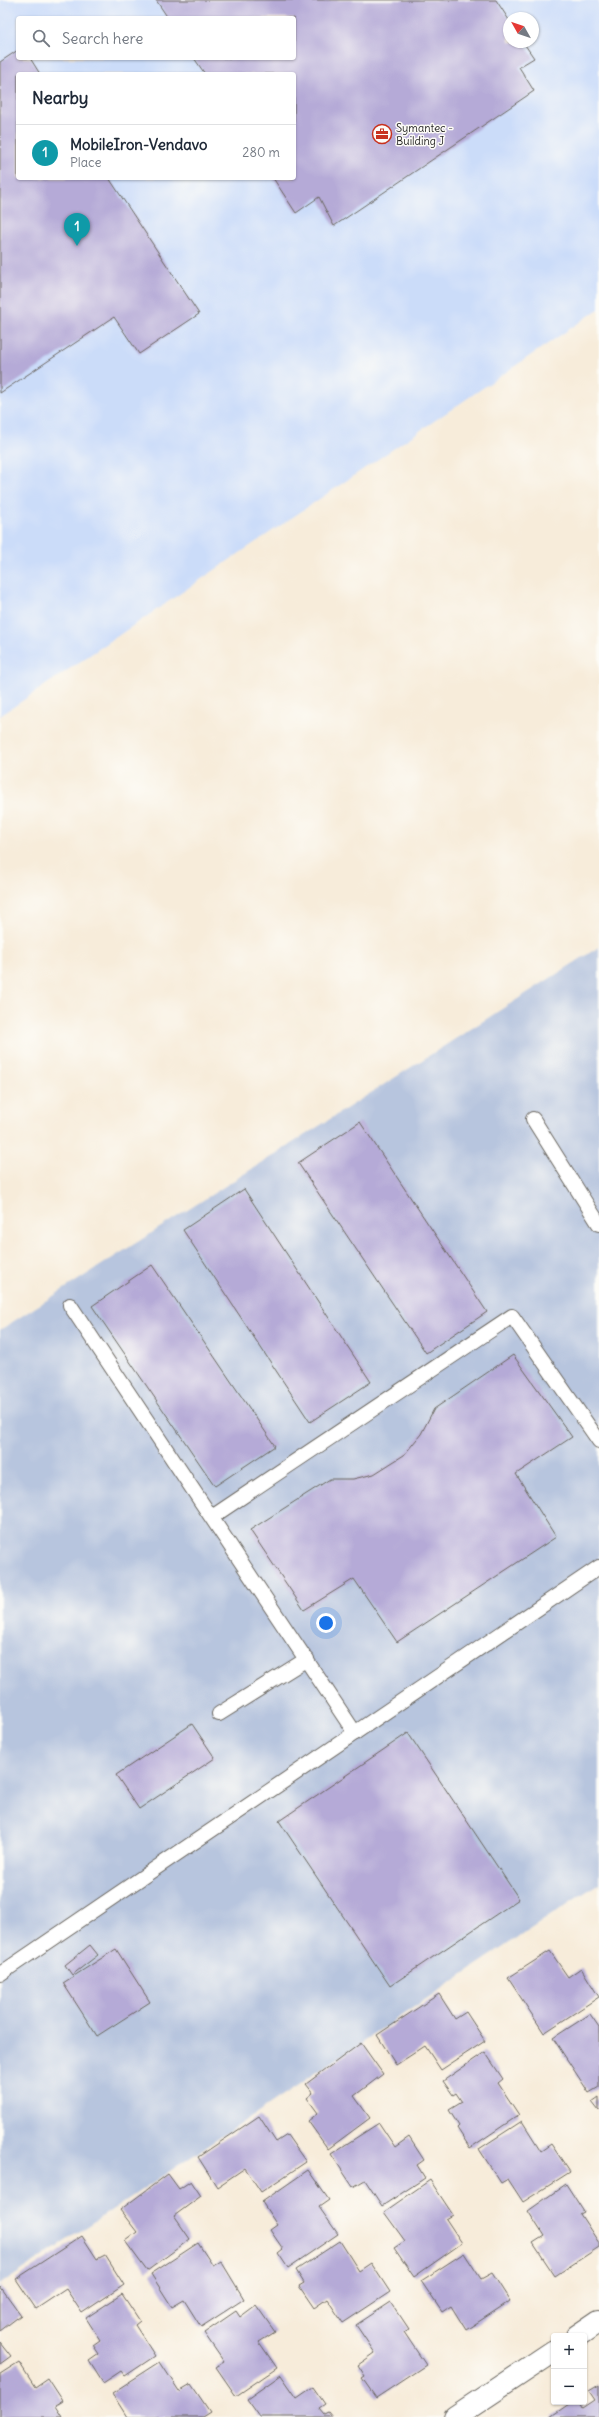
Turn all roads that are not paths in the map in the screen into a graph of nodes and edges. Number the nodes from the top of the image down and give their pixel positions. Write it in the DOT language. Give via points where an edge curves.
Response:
graph roads {
  1 [pos="533,1120"];
  2 [pos="599,1224"];
  3 [pos="70,1305"];
  4 [pos="597,1434"];
  5 [pos="212,1517"];
  6 [pos="599,1567"];
  7 [pos="307,1659"];
  8 [pos="219,1714"];
  9 [pos="355,1733"];
  10 [pos="0,1974"];
  11 [pos="599,2321"];
  12 [pos="581,2333"];
  13 [pos="551,2353"];
  14 [pos="455,2417"];
  1 -- 2 [label="lane"];
  3 -- 5 [label="lane"];
  4 -- 5 [label="lane" via="512,1316"];
  5 -- 7 [label="lane"];
  6 -- 9 [label="lane"];
  7 -- 8 [label="lane"];
  7 -- 9 [label="lane"];
  9 -- 10 [label="lane"];
  11 -- 12 [label="street"];
  13 -- 14 [label="street"];
}
